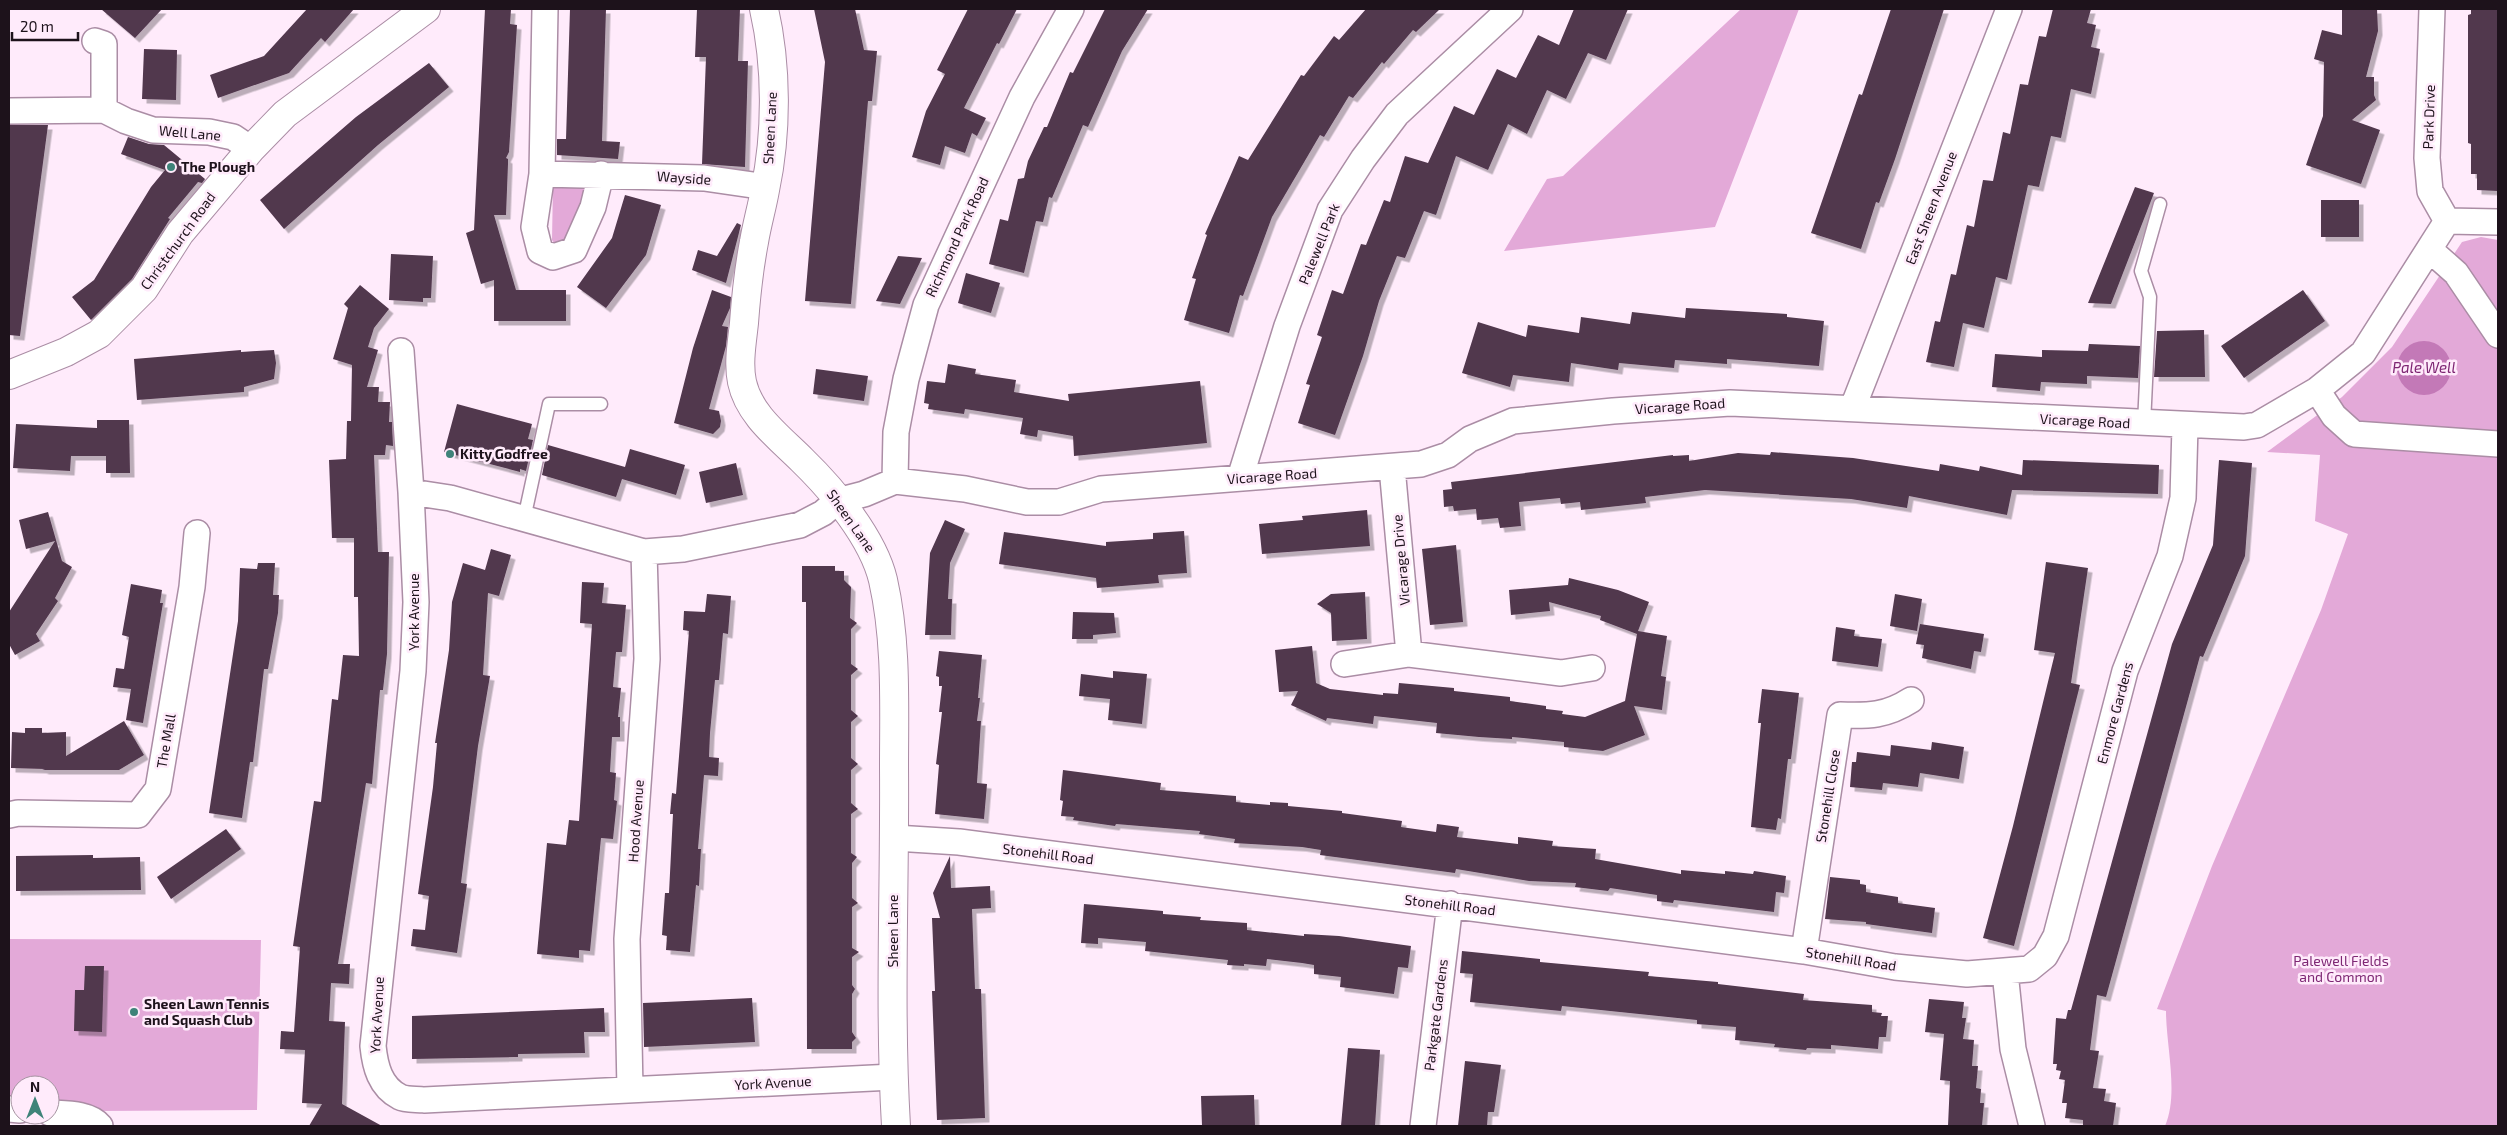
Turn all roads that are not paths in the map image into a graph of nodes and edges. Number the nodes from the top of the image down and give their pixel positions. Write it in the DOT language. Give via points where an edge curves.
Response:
graph roads {
  1 [pos="545,9"];
  2 [pos="764,9"];
  3 [pos="1071,9"];
  4 [pos="1510,9"];
  5 [pos="2009,9"];
  6 [pos="2432,9"];
  7 [pos="415,12"];
  8 [pos="95,41"];
  9 [pos="104,110"];
  10 [pos="9,112"];
  11 [pos="251,149"];
  12 [pos="542,174"];
  13 [pos="601,174"];
  14 [pos="766,187"];
  15 [pos="2160,204"];
  16 [pos="2447,221"];
  17 [pos="2498,222"];
  18 [pos="2430,250"];
  19 [pos="2498,335"];
  20 [pos="402,351"];
  21 [pos="9,375"];
  22 [pos="2317,390"];
  23 [pos="601,404"];
  24 [pos="1853,408"];
  25 [pos="2144,424"];
  26 [pos="2185,426"];
  27 [pos="2498,444"];
  28 [pos="1392,467"];
  29 [pos="1240,478"];
  30 [pos="895,481"];
  31 [pos="411,492"];
  32 [pos="837,501"];
  33 [pos="524,519"];
  34 [pos="197,533"];
  35 [pos="644,552"];
  36 [pos="1410,654"];
  37 [pos="1344,664"];
  38 [pos="1592,668"];
  39 [pos="1911,700"];
  40 [pos="9,815"];
  41 [pos="895,838"];
  42 [pos="1450,904"];
  43 [pos="1804,952"];
  44 [pos="2005,972"];
  45 [pos="894,1077"];
  46 [pos="630,1090"];
  47 [pos="60,1113"];
  48 [pos="100,1126"];
  49 [pos="896,1126"];
  50 [pos="1423,1126"];
  51 [pos="2032,1126"];
  1 -- 12 [label="street"];
  2 -- 14 [label="main road, Sheen Lane" via="773,105"];
  3 -- 30 [label="street, Richmond Park Road" via="1022,97 926,305 896,432"];
  4 -- 29 [label="street, Palewell Park" via="1397,114 1330,210 1287,326"];
  5 -- 24 [label="street, East Sheen Avenue"];
  6 -- 16 [label="street, Park Drive" via="2430,191"];
  7 -- 11 [label="main road, Christchurch Road" via="285,114"];
  8 -- 9 [label="street" via="104,44"];
  9 -- 10 [label="street, Well Lane"];
  9 -- 11 [label="street, Well Lane" via="153,130 209,132 233,137"];
  11 -- 21 [label="main road, Christchurch Road" via="180,233 144,289 124,311 99,334 66,352"];
  12 -- 13 [label="street, Wayside"];
  12 -- 13 [label="street" via="534,227 540,251 553,257 574,250 593,207"];
  13 -- 14 [label="street, Wayside" via="704,178"];
  14 -- 32 [label="main road, Sheen Lane" via="747,297 741,352 742,383 754,409 775,436 803,460"];
  15 -- 25 [label="lane" via="2141,271 2150,297"];
  16 -- 17 [label="street"];
  16 -- 18 [label="street, Vicarage Road"];
  18 -- 19 [label="street" via="2456,272"];
  18 -- 22 [label="street, Vicarage Road" via="2363,353"];
  20 -- 31 [label="street, York Avenue"];
  22 -- 26 [label="street, Vicarage Road" via="2257,425"];
  22 -- 27 [label="street" via="2334,416 2354,434"];
  23 -- 33 [label="lane" via="549,404"];
  24 -- 25 [label="street, Vicarage Road"];
  24 -- 28 [label="street, Vicarage Road" via="1730,403 1513,421 1470,439 1448,454 1421,464"];
  25 -- 26 [label="street, Vicarage Road"];
  26 -- 44 [label="street, Enmore Gardens" via="2182,498 2170,556 2125,671 2056,936 2044,956 2030,968"];
  28 -- 29 [label="street, Vicarage Road"];
  28 -- 36 [label="street, Vicarage Drive"];
  29 -- 30 [label="street, Vicarage Road" via="1101,489 1060,502 1027,502 965,489"];
  30 -- 32 [label="street, Vicarage Road"];
  31 -- 33 [label="street" via="450,498"];
  31 -- 46 [label="street, York Avenue" via="416,602 413,671 378,990 373,1046 375,1068 401,1097 424,1100"];
  32 -- 35 [label="street" via="823,513 800,524 684,549"];
  32 -- 41 [label="main road, Sheen Lane" via="867,540 883,580 895,672"];
  33 -- 35 [label="street"];
  34 -- 40 [label="street, The Mall" via="192,587 158,789 138,815"];
  35 -- 46 [label="street, Hood Avenue" via="647,659 626,938"];
  36 -- 37 [label="street"];
  36 -- 38 [label="street" via="1561,673"];
  39 -- 43 [label="street, Stonehill Close" via="1894,711 1871,716 1840,715"];
  41 -- 42 [label="street, Stonehill Road" via="959,842"];
  41 -- 45 [label="main road, Sheen Lane"];
  42 -- 43 [label="street, Stonehill Road"];
  42 -- 50 [label="street, Parkgate Gardens"];
  43 -- 44 [label="street, Stonehill Road" via="1904,968 1967,974"];
  44 -- 51 [label="street" via="2013,1049"];
  45 -- 46 [label="street, York Avenue"];
  45 -- 49 [label="main road, Sheen Lane"];
  47 -- 48 [label="street" via="95,1120"];
}
